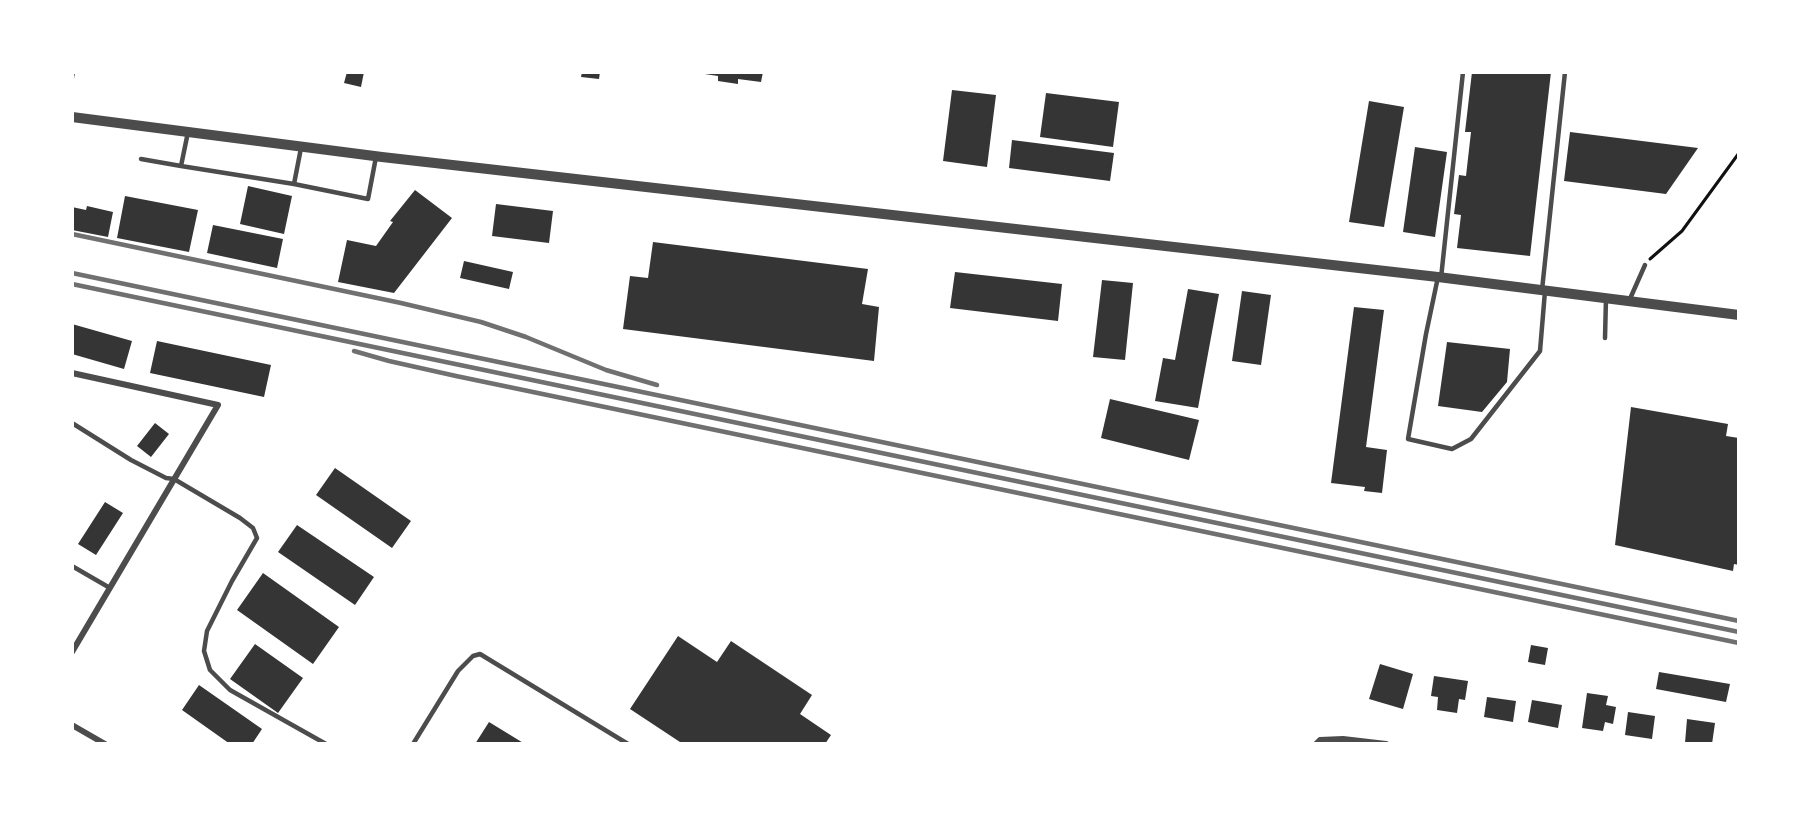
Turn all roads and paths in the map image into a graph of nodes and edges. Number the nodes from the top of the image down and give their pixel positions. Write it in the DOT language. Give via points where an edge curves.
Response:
graph roads {
  1 [pos="73,72"];
  2 [pos="1463,72"];
  3 [pos="1564,72"];
  4 [pos="72,77"];
  5 [pos="72,117"];
  6 [pos="188,132"];
  7 [pos="301,146"];
  8 [pos="1739,153"];
  9 [pos="376,156"];
  10 [pos="141,159"];
  11 [pos="181,166"];
  12 [pos="294,184"];
  13 [pos="1645,265"];
  14 [pos="1439,278"];
  15 [pos="1543,291"];
  16 [pos="1606,298"];
  17 [pos="1628,301"];
  18 [pos="1739,315"];
  19 [pos="1605,338"];
  20 [pos="72,373"];
  21 [pos="72,423"];
  22 [pos="174,479"];
  23 [pos="72,566"];
  24 [pos="110,588"];
  25 [pos="72,652"];
  26 [pos="72,725"];
  27 [pos="1318,742"];
  28 [pos="105,744"];
  29 [pos="326,744"];
  30 [pos="413,744"];
  31 [pos="628,744"];
  32 [pos="1386,744"];
  1 -- 4 [label="lane"];
  2 -- 14 [label="lane"];
  3 -- 15 [label="lane"];
  5 -- 6 [label="street"];
  6 -- 7 [label="street"];
  6 -- 11 [label="lane"];
  7 -- 9 [label="street"];
  7 -- 12 [label="lane"];
  8 -- 13 [label="path" via="1682,231"];
  9 -- 12 [label="lane" via="368,199"];
  9 -- 14 [label="street"];
  10 -- 11 [label="lane"];
  11 -- 12 [label="lane"];
  13 -- 17 [label="lane"];
  14 -- 15 [label="street"];
  14 -- 15 [label="lane" via="1408,438 1452,449 1471,439 1540,351"];
  15 -- 16 [label="street"];
  16 -- 17 [label="street"];
  16 -- 19 [label="lane"];
  17 -- 18 [label="street"];
  20 -- 22 [label="street" via="218,405"];
  21 -- 22 [label="lane" via="131,460"];
  22 -- 24 [label="street"];
  22 -- 29 [label="lane" via="240,518 253,528 257,538 207,632 204,651 210,670 230,690"];
  23 -- 24 [label="lane"];
  24 -- 25 [label="street"];
  26 -- 28 [label="street"];
  27 -- 32 [label="street" via="1343,739"];
  30 -- 31 [label="lane" via="458,671 480,654"];
}
